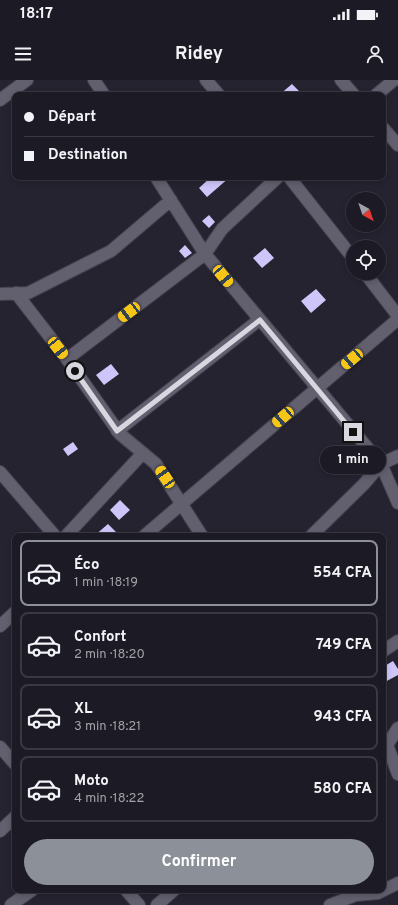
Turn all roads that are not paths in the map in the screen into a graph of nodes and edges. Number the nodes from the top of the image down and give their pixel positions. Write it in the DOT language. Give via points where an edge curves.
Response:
graph roads {
  1 [pos="27,80"];
  2 [pos="94,80"];
  3 [pos="206,80"];
  4 [pos="340,80"];
  5 [pos="394,80"];
  6 [pos="102,92"];
  7 [pos="216,92"];
  8 [pos="351,92"];
  9 [pos="380,92"];
  10 [pos="0,100"];
  11 [pos="386,131"];
  12 [pos="398,145"];
  13 [pos="158,180"];
  14 [pos="275,180"];
  15 [pos="291,180"];
  16 [pos="171,200"];
  17 [pos="346,249"];
  18 [pos="205,254"];
  19 [pos="370,280"];
  20 [pos="16,293"];
  21 [pos="0,294"];
  22 [pos="398,316"];
  23 [pos="398,319"];
  24 [pos="260,320"];
  25 [pos="67,359"];
  26 [pos="317,388"];
  27 [pos="117,431"];
  28 [pos="143,453"];
  29 [pos="398,456"];
  30 [pos="381,464"];
  31 [pos="0,472"];
  32 [pos="182,503"];
  33 [pos="398,503"];
  34 [pos="52,533"];
  35 [pos="69,533"];
  36 [pos="147,533"];
  37 [pos="200,533"];
  38 [pos="314,533"];
  39 [pos="12,615"];
  40 [pos="0,626"];
  41 [pos="398,641"];
  42 [pos="386,649"];
  43 [pos="398,728"];
  44 [pos="0,747"];
  45 [pos="12,761"];
  46 [pos="398,774"];
  47 [pos="12,820"];
  48 [pos="0,831"];
  49 [pos="398,883"];
  50 [pos="386,889"];
  51 [pos="28,893"];
  52 [pos="129,893"];
  53 [pos="171,893"];
  54 [pos="378,893"];
  55 [pos="356,897"];
  56 [pos="11,905"];
  57 [pos="139,905"];
  58 [pos="157,905"];
  59 [pos="330,905"];
  1 -- 10 [label="street"];
  2 -- 6 [label="street"];
  3 -- 7 [label="street"];
  4 -- 8 [label="street"];
  5 -- 9 [label="street"];
  11 -- 12 [label="street"];
  13 -- 16 [label="street"];
  14 -- 18 [label="street" via="222,229"];
  15 -- 17 [label="street"];
  16 -- 18 [label="street"];
  16 -- 20 [label="street" via="111,252 28,293"];
  18 -- 24 [label="street"];
  18 -- 25 [label="street"];
  19 -- 22 [label="street"];
  20 -- 21 [label="street"];
  20 -- 25 [label="street"];
  23 -- 26 [label="street"];
  24 -- 26 [label="street"];
  24 -- 27 [label="street"];
  25 -- 27 [label="street"];
  26 -- 30 [label="street"];
  26 -- 32 [label="street"];
  27 -- 28 [label="street"];
  28 -- 32 [label="street" via="156,464"];
  28 -- 35 [label="street"];
  29 -- 30 [label="street"];
  30 -- 33 [label="street"];
  30 -- 38 [label="street"];
  31 -- 34 [label="street"];
  32 -- 36 [label="street"];
  32 -- 37 [label="street"];
  39 -- 40 [label="street"];
  41 -- 42 [label="street"];
  43 -- 46 [label="street" via="387,745"];
  44 -- 45 [label="street"];
  47 -- 48 [label="street"];
  49 -- 50 [label="street"];
  51 -- 56 [label="street"];
  52 -- 57 [label="street"];
  53 -- 58 [label="street"];
  54 -- 55 [label="street"];
  55 -- 59 [label="street"];
}
